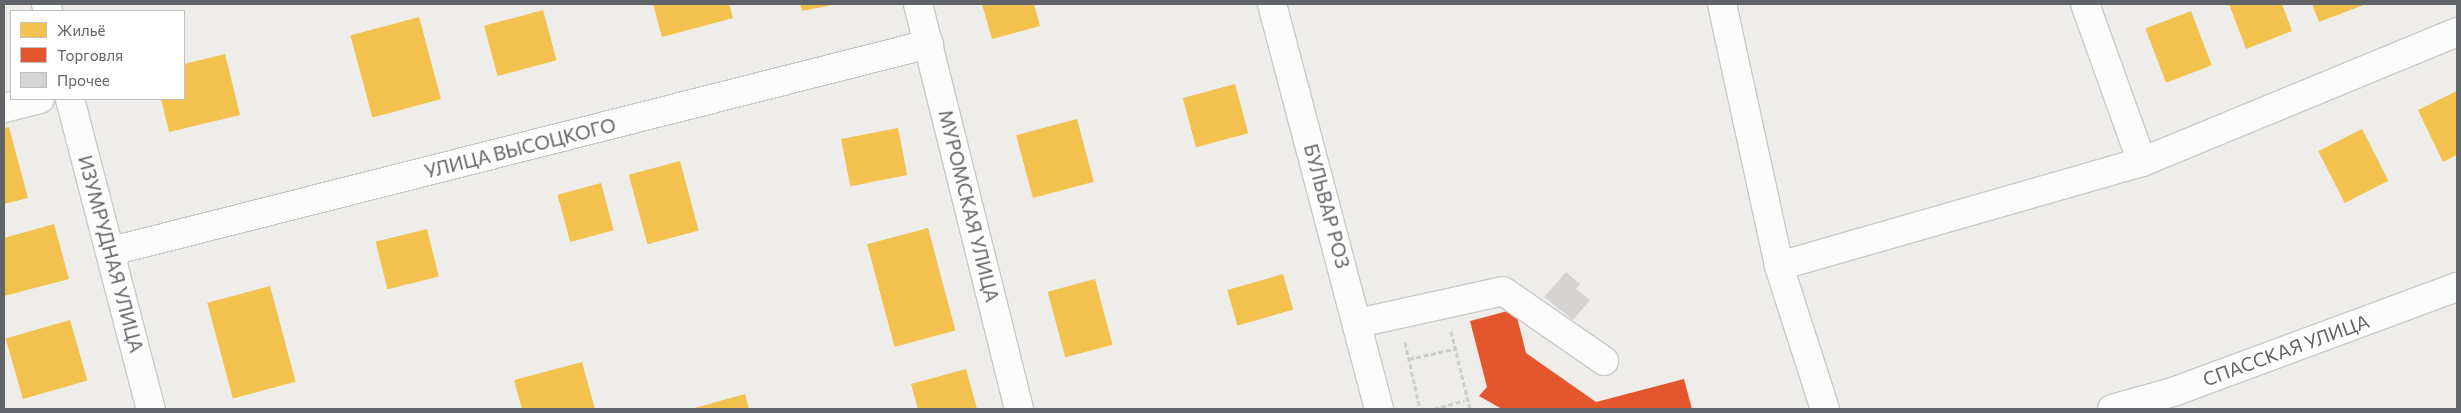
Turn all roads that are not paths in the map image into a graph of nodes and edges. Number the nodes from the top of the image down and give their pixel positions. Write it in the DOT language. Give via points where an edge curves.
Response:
graph roads {
  1 [pos="918,4"];
  2 [pos="1272,4"];
  3 [pos="1722,4"];
  4 [pos="2084,4"];
  5 [pos="2457,32"];
  6 [pos="929,44"];
  7 [pos="36,100"];
  8 [pos="70,100"];
  9 [pos="4,108"];
  10 [pos="2142,162"];
  11 [pos="112,251"];
  12 [pos="1779,266"];
  13 [pos="2457,287"];
  14 [pos="1358,323"];
  15 [pos="1604,360"];
  16 [pos="146,408"];
  17 [pos="1019,409"];
  18 [pos="1379,409"];
  19 [pos="1825,409"];
  20 [pos="2112,409"];
  1 -- 6 [label="street, МУРОМСКАЯ УЛИЦА"];
  2 -- 14 [label="street, БУЛЬВАР РОЗ"];
  3 -- 12 [label="street"];
  4 -- 10 [label="street"];
  5 -- 10 [label="street"];
  6 -- 11 [label="street, УЛИЦА ВЫСОЦКОГО"];
  6 -- 17 [label="street, МУРОМСКАЯ УЛИЦА"];
  7 -- 9 [label="street"];
  8 -- 11 [label="street, ИЗУМРУДНАЯ УЛИЦА"];
  10 -- 12 [label="street"];
  11 -- 16 [label="street, ИЗУМРУДНАЯ УЛИЦА"];
  12 -- 19 [label="street"];
  13 -- 20 [label="street, СПАССКАЯ УЛИЦА" via="2173,392"];
  14 -- 15 [label="street" via="1503,290"];
  14 -- 18 [label="street, БУЛЬВАР РОЗ"];
}
